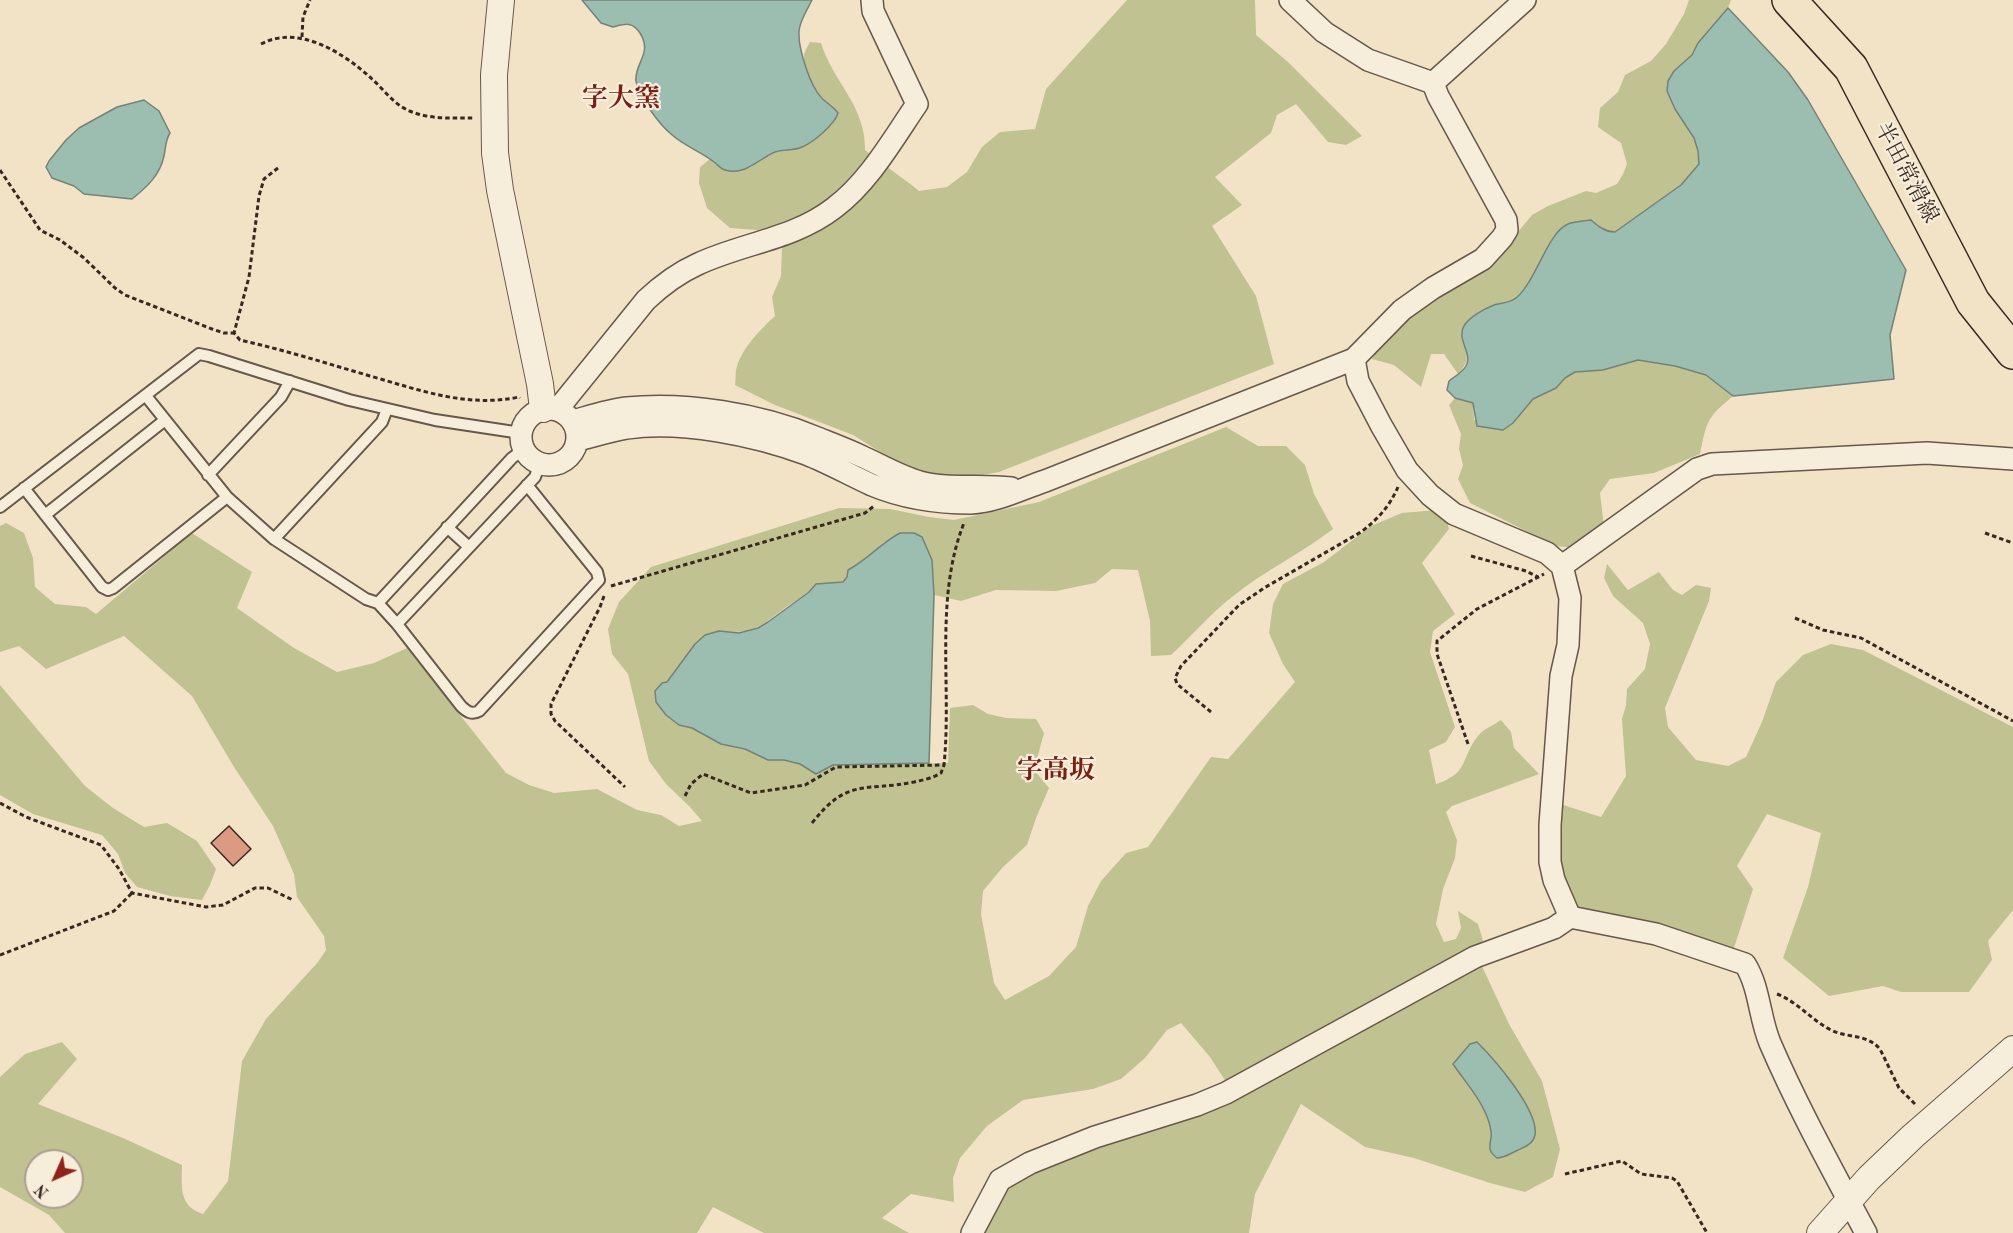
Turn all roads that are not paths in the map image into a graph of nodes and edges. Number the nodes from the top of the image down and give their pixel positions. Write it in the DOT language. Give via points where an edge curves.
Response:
graph roads {
  1 [pos="501,0"];
  2 [pos="872,0"];
  3 [pos="1290,0"];
  4 [pos="1525,0"];
  5 [pos="1789,0"];
  6 [pos="1434,83"];
  7 [pos="2013,352"];
  8 [pos="1354,359"];
  9 [pos="290,381"];
  10 [pos="146,396"];
  11 [pos="387,409"];
  12 [pos="557,418"];
  13 [pos="165,420"];
  14 [pos="522,441"];
  15 [pos="2013,459"];
  16 [pos="540,463"];
  17 [pos="858,466"];
  18 [pos="208,475"];
  19 [pos="527,485"];
  20 [pos="24,488"];
  21 [pos="1020,489"];
  22 [pos="226,497"];
  23 [pos="0,507"];
  24 [pos="45,515"];
  25 [pos="447,527"];
  26 [pos="274,539"];
  27 [pos="469,547"];
  28 [pos="1562,566"];
  29 [pos="378,603"];
  30 [pos="398,624"];
  31 [pos="1570,917"];
  32 [pos="2013,1049"];
  33 [pos="1849,1198"];
  34 [pos="972,1233"];
  35 [pos="1820,1233"];
  36 [pos="1866,1233"];
  1 -- 12 [label="street" via="494,75 495,153 540,384"];
  2 -- 12 [label="street" via="873,11 917,104 866,175 832,210 805,225 700,262 664,284 646,300"];
  3 -- 6 [label="street" via="1324,32 1368,60"];
  4 -- 6 [label="street"];
  5 -- 7 [label="main road, 半田常滑線" via="1851,68 1973,302"];
  6 -- 8 [label="street" via="1506,220 1507,230 1483,259 1402,310"];
  8 -- 21 [label="street"];
  8 -- 28 [label="street" via="1358,381 1407,470 1430,495 1454,514 1547,553"];
  9 -- 10 [label="lane" via="199,354"];
  9 -- 11 [label="lane"];
  9 -- 18 [label="lane" via="281,397"];
  10 -- 13 [label="lane"];
  10 -- 20 [label="lane"];
  11 -- 14 [label="lane"];
  11 -- 26 [label="lane" via="382,422"];
  12 -- 14 [label="street" via="527,419"];
  12 -- 16 [label="street" via="575,448 567,459 555,465"];
  12 -- 17 [label="street" via="627,418 679,407 707,409"];
  13 -- 18 [label="lane"];
  13 -- 24 [label="lane"];
  14 -- 16 [label="street" via="528,456"];
  14 -- 25 [label="lane" via="512,458"];
  15 -- 28 [label="street" via="1927,453 1712,464 1696,470"];
  16 -- 19 [label="lane"];
  17 -- 21 [label="street" via="929,484"];
  17 -- 21 [label="street" via="884,489 915,497 969,502 994,500"];
  18 -- 22 [label="lane"];
  19 -- 27 [label="lane"];
  19 -- 30 [label="lane" via="597,572 599,580 479,711 468,712 461,706"];
  20 -- 23 [label="lane"];
  20 -- 24 [label="lane"];
  22 -- 24 [label="lane" via="108,590"];
  22 -- 26 [label="lane"];
  25 -- 27 [label="lane"];
  25 -- 29 [label="lane"];
  26 -- 29 [label="lane"];
  27 -- 30 [label="lane"];
  28 -- 31 [label="street" via="1570,598 1568,645 1561,676 1550,862"];
  29 -- 30 [label="lane"];
  31 -- 33 [label="street" via="1656,934 1745,964 1754,977 1766,1034 1778,1064"];
  31 -- 34 [label="street" via="1554,928 1475,957 1226,1094 1030,1163 1000,1180"];
  32 -- 33 [label="street"];
  33 -- 35 [label="street"];
  33 -- 36 [label="street"];
}
